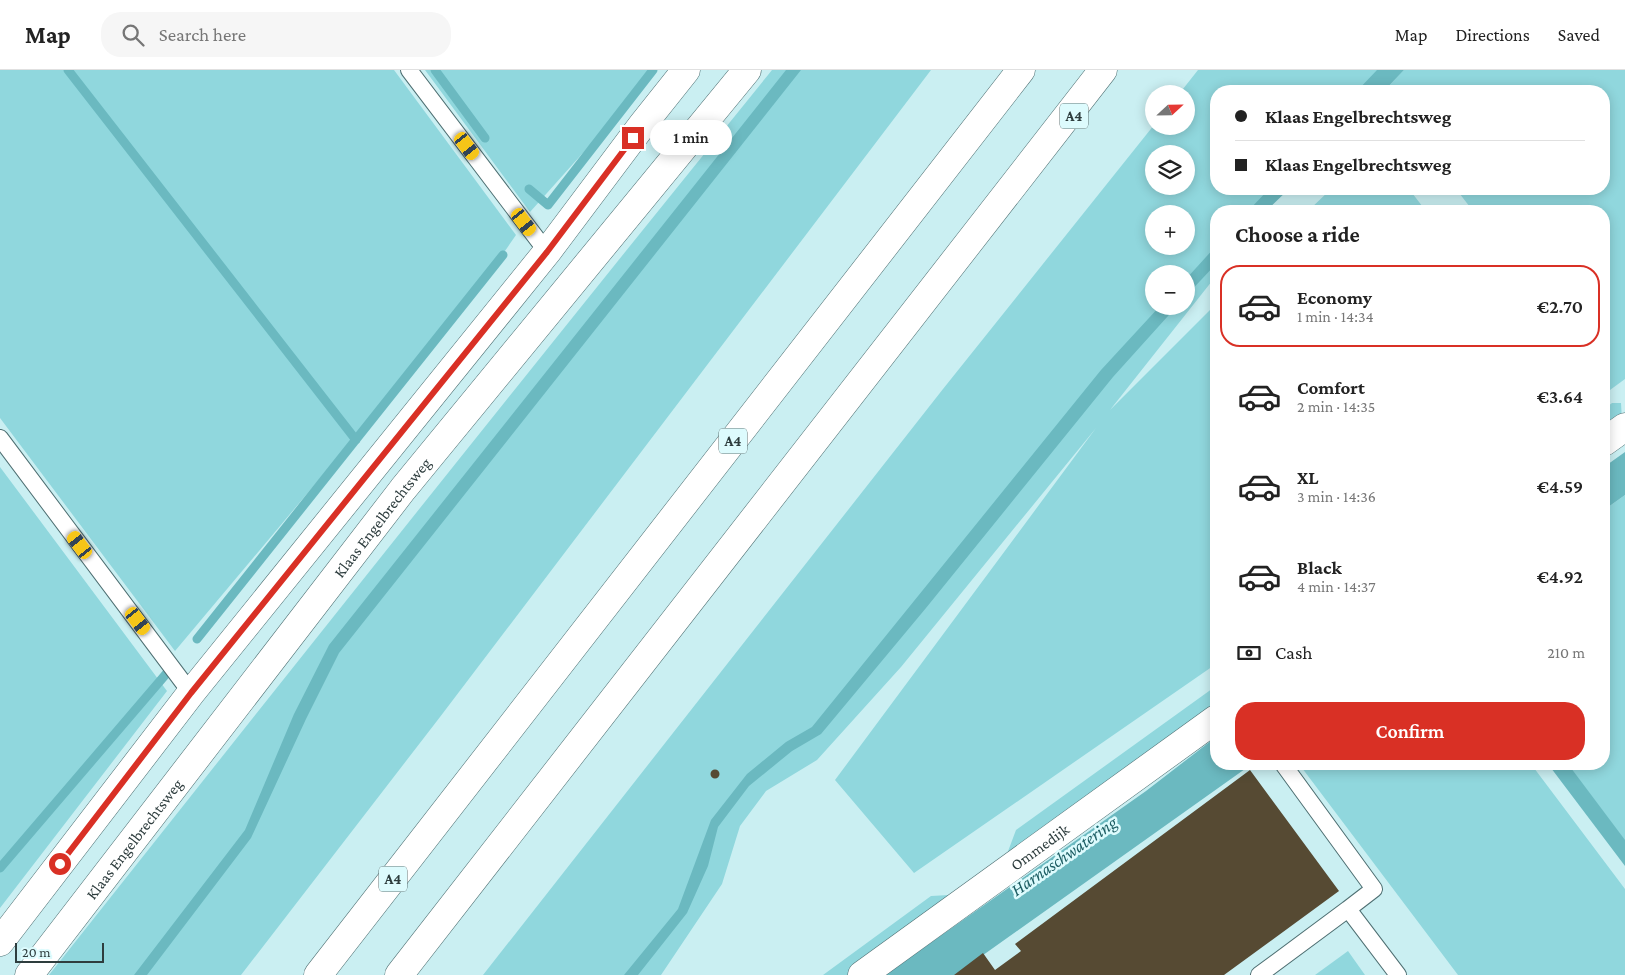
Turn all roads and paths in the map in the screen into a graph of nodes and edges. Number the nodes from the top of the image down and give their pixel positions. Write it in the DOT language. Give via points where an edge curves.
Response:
graph roads {
  1 [pos="410,70"];
  2 [pos="686,70"];
  3 [pos="746,70"];
  4 [pos="1017,70"];
  5 [pos="1021,70"];
  6 [pos="1103,70"];
  7 [pos="1116,70"];
  8 [pos="999,99"];
  9 [pos="1032,162"];
  10 [pos="547,252"];
  11 [pos="1625,427"];
  12 [pos="0,438"];
  13 [pos="1610,438"];
  14 [pos="191,693"];
  15 [pos="1210,723"];
  16 [pos="1288,770"];
  17 [pos="1348,909"];
  18 [pos="0,942"];
  19 [pos="29,975"];
  20 [pos="318,975"];
  21 [pos="398,975"];
  22 [pos="862,975"];
  23 [pos="1258,975"];
  24 [pos="1398,975"];
  1 -- 10 [label="lane"];
  2 -- 10 [label="main road"];
  3 -- 19 [label="main road, Klaas Engelbrechtsweg" via="403,489"];
  4 -- 8 [label="main road, A4"];
  5 -- 8 [label="main road, A4"];
  6 -- 9 [label="main road, A4"];
  7 -- 9 [label="main road, A4"];
  8 -- 20 [label="main road, A4"];
  9 -- 21 [label="main road, A4"];
  10 -- 14 [label="main road"];
  11 -- 13 [label="main road"];
  12 -- 14 [label="lane"];
  14 -- 18 [label="main road"];
  15 -- 22 [label="main road, Ommedijk"];
  16 -- 17 [label="lane" via="1374,888"];
  17 -- 23 [label="lane"];
  17 -- 24 [label="lane"];
}
